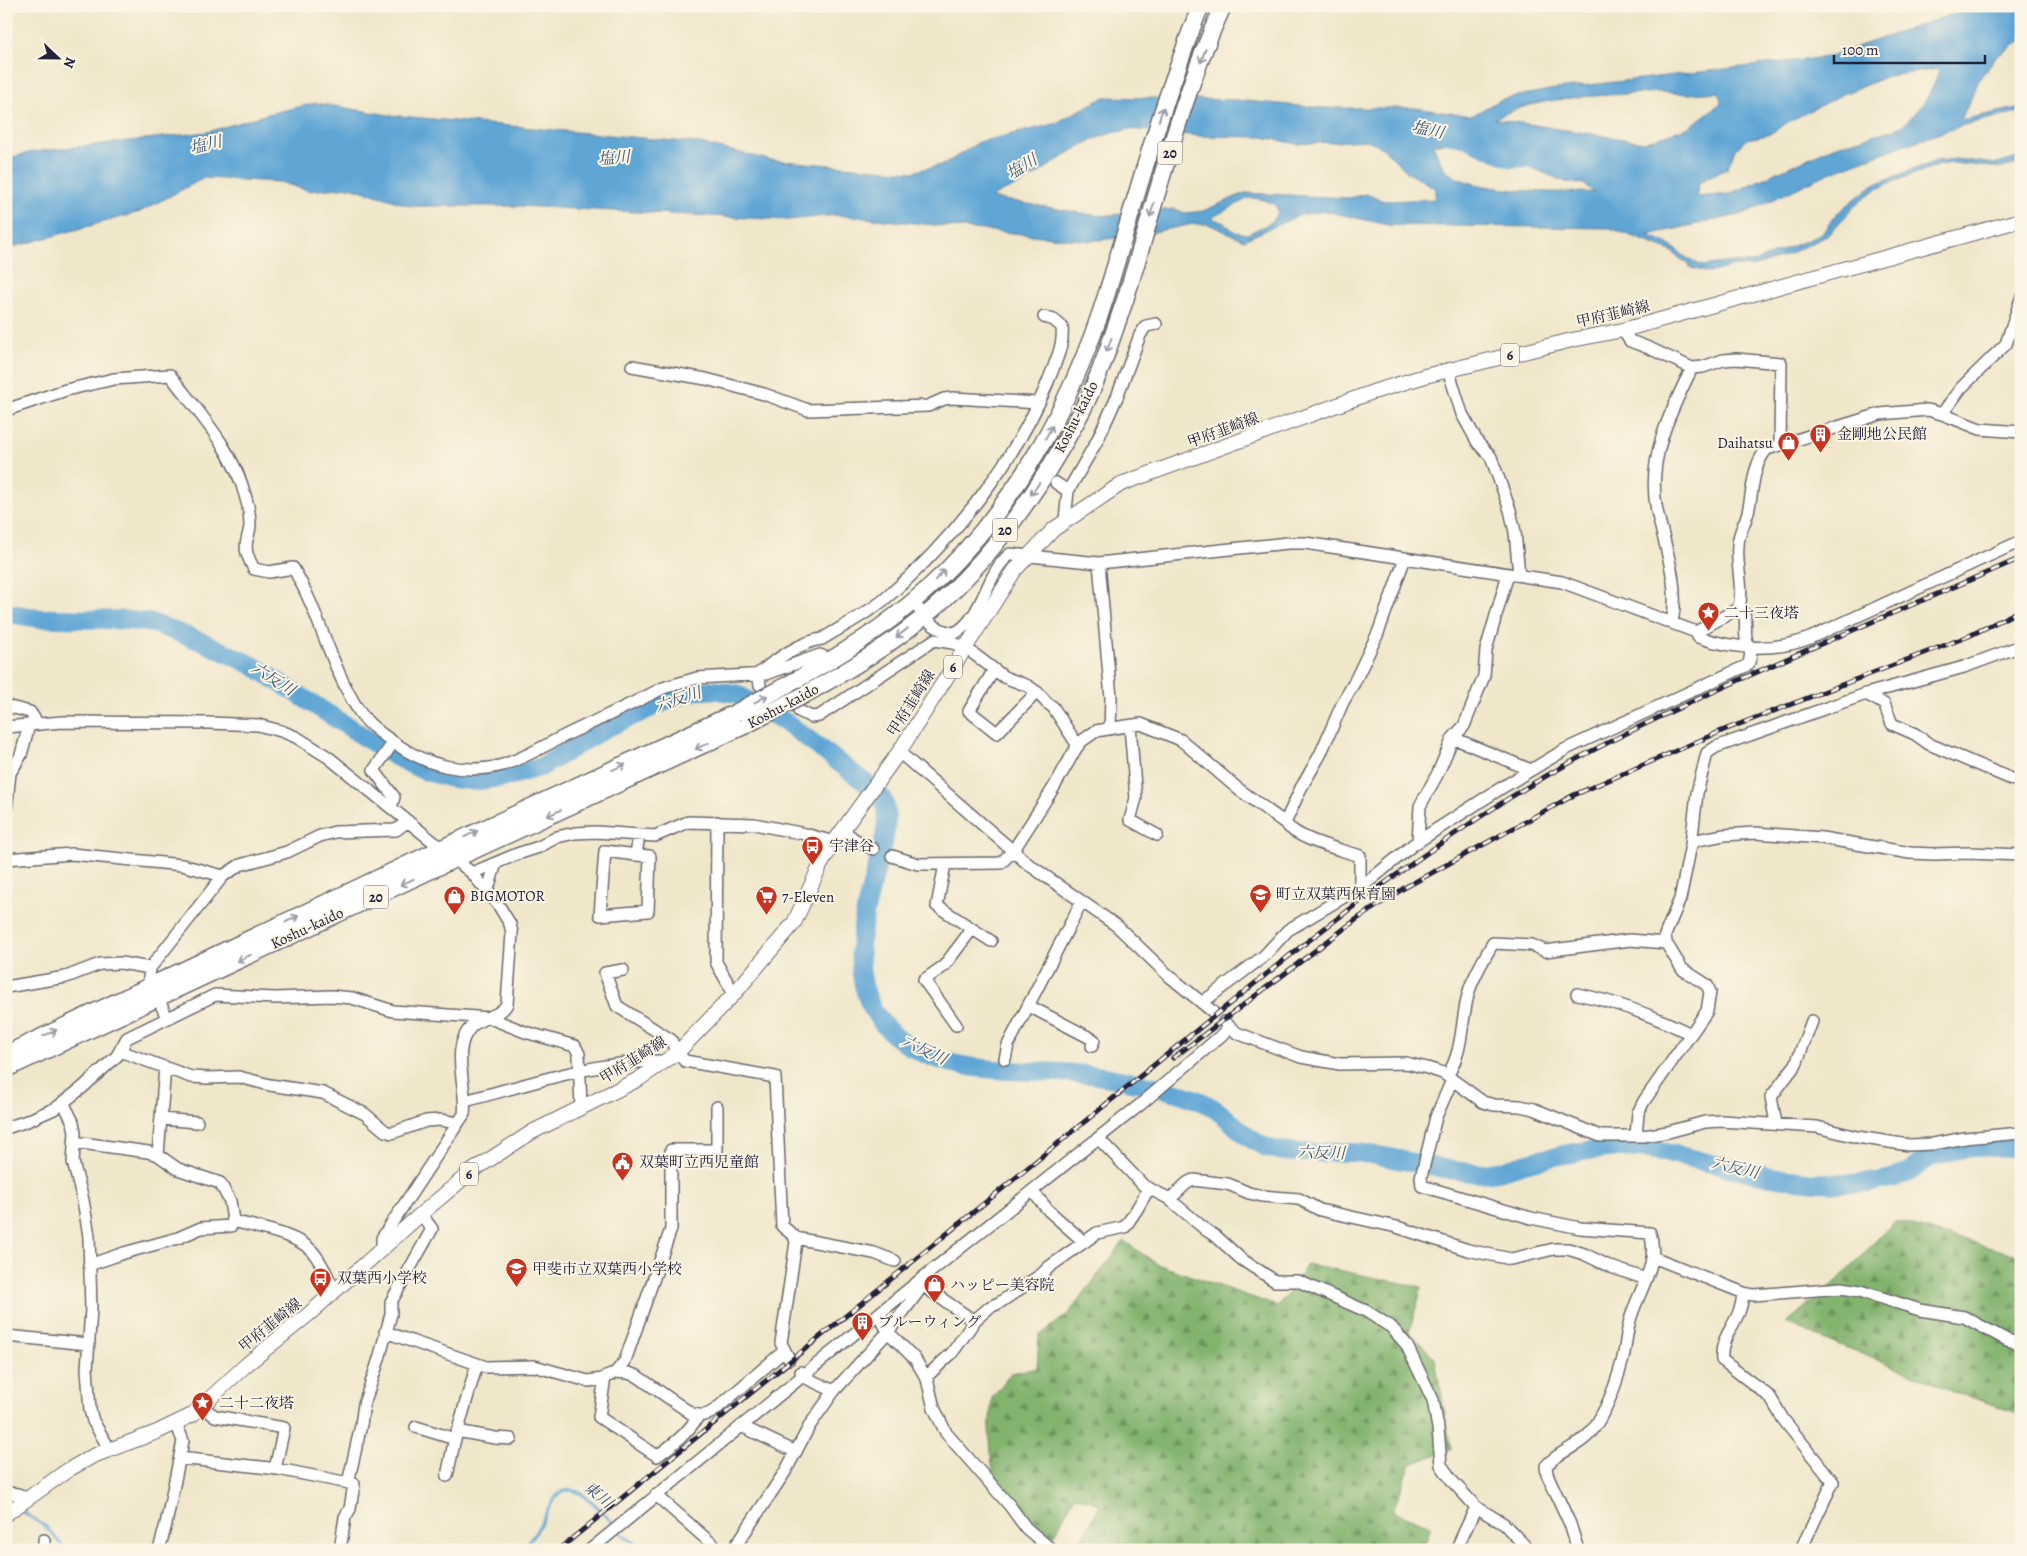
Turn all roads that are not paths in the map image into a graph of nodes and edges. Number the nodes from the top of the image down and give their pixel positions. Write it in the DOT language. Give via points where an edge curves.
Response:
graph roads {
  1 [pos="1200,8"];
  2 [pos="1222,8"];
  3 [pos="2021,220"];
  4 [pos="2021,299"];
  5 [pos="1044,316"];
  6 [pos="1156,324"];
  7 [pos="1623,330"];
  8 [pos="632,366"];
  9 [pos="1692,368"];
  10 [pos="1448,370"];
  11 [pos="1039,403"];
  12 [pos="6,410"];
  13 [pos="1942,414"];
  14 [pos="2021,432"];
  15 [pos="1780,445"];
  16 [pos="1056,484"];
  17 [pos="1068,490"];
  18 [pos="1066,520"];
  19 [pos="2021,541"];
  20 [pos="1029,556"];
  21 [pos="1406,558"];
  22 [pos="1099,563"];
  23 [pos="1513,574"];
  24 [pos="912,601"];
  25 [pos="1739,608"];
  26 [pos="925,616"];
  27 [pos="1672,624"];
  28 [pos="1696,632"];
  29 [pos="2021,646"];
  30 [pos="1750,647"];
  31 [pos="966,648"];
  32 [pos="831,660"];
  33 [pos="994,670"];
  34 [pos="759,679"];
  35 [pos="1037,692"];
  36 [pos="1866,694"];
  37 [pos="6,706"];
  38 [pos="799,711"];
  39 [pos="741,719"];
  40 [pos="34,724"];
  41 [pos="1130,726"];
  42 [pos="6,728"];
  43 [pos="1110,729"];
  44 [pos="1453,738"];
  45 [pos="392,744"];
  46 [pos="1078,746"];
  47 [pos="899,752"];
  48 [pos="1531,770"];
  49 [pos="2021,783"];
  50 [pos="391,807"];
  51 [pos="6,811"];
  52 [pos="408,821"];
  53 [pos="718,822"];
  54 [pos="1285,823"];
  55 [pos="843,830"];
  56 [pos="639,835"];
  57 [pos="1157,835"];
  58 [pos="834,842"];
  59 [pos="1418,842"];
  60 [pos="1691,845"];
  61 [pos="442,848"];
  62 [pos="872,849"];
  63 [pos="1012,850"];
  64 [pos="636,855"];
  65 [pos="2021,855"];
  66 [pos="892,856"];
  67 [pos="6,859"];
  68 [pos="455,859"];
  69 [pos="496,863"];
  70 [pos="945,864"];
  71 [pos="472,873"];
  72 [pos="223,876"];
  73 [pos="1360,887"];
  74 [pos="487,892"];
  75 [pos="1081,903"];
  76 [pos="972,929"];
  77 [pos="991,941"];
  78 [pos="1666,943"];
  79 [pos="150,968"];
  80 [pos="623,970"];
  81 [pos="6,987"];
  82 [pos="156,992"];
  83 [pos="734,994"];
  84 [pos="1577,994"];
  85 [pos="1203,1002"];
  86 [pos="1029,1006"];
  87 [pos="1212,1011"];
  88 [pos="168,1018"];
  89 [pos="490,1018"];
  90 [pos="1812,1021"];
  91 [pos="956,1025"];
  92 [pos="1691,1034"];
  93 [pos="1092,1046"];
  94 [pos="120,1051"];
  95 [pos="6,1054"];
  96 [pos="671,1057"];
  97 [pos="1005,1059"];
  98 [pos="165,1067"];
  99 [pos="6,1069"];
  100 [pos="580,1071"];
  101 [pos="1450,1078"];
  102 [pos="465,1101"];
  103 [pos="63,1102"];
  104 [pos="717,1107"];
  105 [pos="581,1108"];
  106 [pos="161,1119"];
  107 [pos="197,1122"];
  108 [pos="458,1123"];
  109 [pos="1776,1123"];
  110 [pos="6,1128"];
  111 [pos="2021,1133"];
  112 [pos="1636,1136"];
  113 [pos="1098,1138"];
  114 [pos="74,1142"];
  115 [pos="158,1155"];
  116 [pos="1148,1188"];
  117 [pos="1032,1191"];
  118 [pos="1170,1199"];
  119 [pos="421,1214"];
  120 [pos="233,1221"];
  121 [pos="795,1238"];
  122 [pos="1084,1242"];
  123 [pos="382,1249"];
  124 [pos="1652,1258"];
  125 [pos="895,1262"];
  126 [pos="89,1265"];
  127 [pos="1646,1279"];
  128 [pos="919,1282"];
  129 [pos="335,1291"];
  130 [pos="1744,1293"];
  131 [pos="879,1314"];
  132 [pos="974,1321"];
  133 [pos="385,1332"];
  134 [pos="888,1332"];
  135 [pos="6,1336"];
  136 [pos="88,1344"];
  137 [pos="2021,1344"];
  138 [pos="477,1364"];
  139 [pos="610,1374"];
  140 [pos="803,1374"];
  141 [pos="926,1377"];
  142 [pos="834,1391"];
  143 [pos="202,1407"];
  144 [pos="699,1415"];
  145 [pos="176,1423"];
  146 [pos="741,1426"];
  147 [pos="416,1427"];
  148 [pos="456,1435"];
  149 [pos="511,1438"];
  150 [pos="110,1450"];
  151 [pos="796,1452"];
  152 [pos="180,1458"];
  153 [pos="275,1469"];
  154 [pos="447,1476"];
  155 [pos="348,1483"];
  156 [pos="6,1493"];
  157 [pos="656,1495"];
  158 [pos="25,1500"];
  159 [pos="1476,1507"];
  160 [pos="8,1512"];
  161 [pos="159,1550"];
  162 [pos="340,1550"];
  163 [pos="590,1550"];
  164 [pos="718,1550"];
  165 [pos="733,1550"];
  166 [pos="1052,1550"];
  167 [pos="1456,1550"];
  168 [pos="1529,1550"];
  169 [pos="1578,1550"];
  170 [pos="1806,1550"];
  24 -- 1 [label="highway, Koshu-kaido / 20, one-way" via="969,545 998,511 1060,412 1106,295 1161,113"];
  2 -- 26 [label="highway, Koshu-kaido / 20, one-way" via="1180,119 1103,362 1078,419 1049,469 1012,522 977,565"];
  3 -- 7 [label="main road, 甲府韮崎線 / 6"];
  4 -- 13 [label="street" via="2006,344 1960,388"];
  5 -- 11 [label="street" via="1062,326 1062,339"];
  6 -- 17 [label="street" via="1146,326 1140,335 1097,441"];
  7 -- 9 [label="street" via="1630,341"];
  7 -- 10 [label="main road, 甲府韮崎線 / 6"];
  8 -- 11 [label="street" via="706,379 764,394 808,410 928,406 944,398"];
  9 -- 15 [label="street" via="1736,359 1782,363"];
  9 -- 27 [label="street" via="1671,409 1656,466 1657,509 1673,575"];
  10 -- 18 [label="main road, 甲府韮崎線 / 6" via="1373,392 1121,484"];
  10 -- 23 [label="street" via="1462,414 1478,443 1491,457 1510,510 1515,532"];
  11 -- 34 [label="street" via="1014,459 920,566 889,595 822,639 813,640 769,664"];
  12 -- 45 [label="street" via="66,390 114,379 170,375 221,442 236,471 250,518 247,555 254,569 268,572 293,568 304,586 335,666 360,712"];
  13 -- 14 [label="street" via="1980,429"];
  13 -- 15 [label="street" via="1928,410 1880,414"];
  15 -- 25 [label="street" via="1766,449 1761,455 1748,512 1738,537"];
  16 -- 17 [label="street"];
  17 -- 18 [label="street"];
  18 -- 20 [label="main road, 甲府韮崎線 / 6"];
  19 -- 30 [label="street" via="1810,638 1794,644"];
  20 -- 22 [label="street"];
  20 -- 26 [label="street" via="1010,554 1003,560 962,629 955,633 942,631"];
  20 -- 31 [label="main road, 甲府韮崎線 / 6" via="1001,590"];
  21 -- 22 [label="street" via="1288,542"];
  21 -- 23 [label="street"];
  21 -- 54 [label="street" via="1378,633"];
  22 -- 43 [label="street" via="1111,698"];
  23 -- 27 [label="street" via="1562,582"];
  23 -- 44 [label="street" via="1486,650 1484,676 1464,726"];
  24 -- 26 [label="street"];
  24 -- 32 [label="highway, Koshu-kaido / 20"];
  25 -- 28 [label="street"];
  25 -- 30 [label="street" via="1745,619 1746,640"];
  26 -- 39 [label="highway, Koshu-kaido / 20, one-way, bridge" via="835,678 804,695"];
  27 -- 28 [label="street"];
  28 -- 30 [label="street" via="1698,637 1718,644"];
  29 -- 36 [label="street" via="1964,667"];
  30 -- 48 [label="street" via="1748,665 1575,745"];
  31 -- 33 [label="street"];
  31 -- 38 [label="street" via="934,640 819,716 811,717"];
  31 -- 47 [label="main road, 甲府韮崎線 / 6"];
  32 -- 34 [label="street" via="820,655"];
  39 -- 32 [label="highway, Koshu-kaido / 20, one-way, bridge" via="787,685"];
  33 -- 35 [label="street"];
  33 -- 35 [label="street" via="969,711 998,733"];
  34 -- 45 [label="street" via="711,677 680,682 504,764 490,767 444,767"];
  35 -- 46 [label="street" via="1054,707"];
  36 -- 49 [label="street" via="1884,704 1892,724 1929,744"];
  36 -- 60 [label="street" via="1707,753 1697,793"];
  37 -- 40 [label="street" via="30,712"];
  61 -- 39 [label="highway, Koshu-kaido / 20, one-way"];
  39 -- 68 [label="highway, Koshu-kaido / 20, one-way"];
  40 -- 42 [label="street"];
  40 -- 50 [label="street" via="258,725 313,746"];
  40 -- 51 [label="street" via="10,773"];
  41 -- 43 [label="street"];
  41 -- 54 [label="street" via="1141,724 1181,740 1237,788"];
  41 -- 57 [label="street" via="1136,798 1130,820"];
  43 -- 46 [label="street" via="1096,731"];
  44 -- 48 [label="street"];
  44 -- 59 [label="street" via="1420,806"];
  45 -- 50 [label="street" via="374,770 394,797"];
  46 -- 63 [label="street"];
  47 -- 55 [label="main road, 甲府韮崎線 / 6"];
  47 -- 63 [label="street"];
  48 -- 59 [label="street"];
  50 -- 52 [label="street"];
  52 -- 61 [label="street"];
  52 -- 72 [label="street" via="396,830 335,832 320,836 287,852 240,865"];
  53 -- 56 [label="street" via="688,822 655,836"];
  53 -- 58 [label="street" via="754,824"];
  53 -- 83 [label="street" via="716,962"];
  54 -- 73 [label="street" via="1290,830 1305,837 1360,856"];
  55 -- 58 [label="main road, 甲府韮崎線 / 6"];
  55 -- 62 [label="street"];
  56 -- 64 [label="street"];
  56 -- 69 [label="street" via="575,833 557,837"];
  58 -- 83 [label="main road, 甲府韮崎線 / 6" via="794,923"];
  59 -- 73 [label="street"];
  60 -- 65 [label="street" via="1697,840 1755,833 1822,838 1910,853"];
  60 -- 78 [label="street" via="1680,899 1665,934"];
  61 -- 68 [label="street"];
  82 -- 61 [label="highway, Koshu-kaido / 20, one-way"];
  63 -- 70 [label="street" via="1001,863"];
  63 -- 75 [label="street"];
  64 -- 64 [label="street" via="650,856 648,911 600,915 605,851"];
  66 -- 70 [label="street" via="918,864"];
  67 -- 72 [label="street" via="72,854 182,865"];
  68 -- 71 [label="street"];
  68 -- 82 [label="highway, Koshu-kaido / 20, one-way"];
  69 -- 71 [label="street"];
  69 -- 74 [label="street"];
  70 -- 76 [label="street" via="937,906"];
  71 -- 74 [label="street"];
  72 -- 79 [label="street"];
  73 -- 85 [label="street" via="1288,930 1264,956"];
  74 -- 89 [label="street" via="510,924 512,933 507,1004 503,1011"];
  75 -- 85 [label="street" via="1117,926 1168,975"];
  75 -- 86 [label="street"];
  76 -- 77 [label="street"];
  76 -- 91 [label="street" via="944,966 924,980"];
  78 -- 92 [label="street" via="1682,969 1707,985 1710,992 1707,1011"];
  78 -- 101 [label="street" via="1630,940 1545,951 1532,945 1493,943 1470,988 1459,1054"];
  79 -- 81 [label="street" via="121,963 100,964 66,977"];
  79 -- 82 [label="street"];
  80 -- 96 [label="street" via="605,973 617,1006 671,1040"];
  82 -- 88 [label="street"];
  95 -- 82 [label="highway, Koshu-kaido / 20, one-way"];
  82 -- 99 [label="highway, Koshu-kaido / 20"];
  83 -- 96 [label="main road, 甲府韮崎線 / 6"];
  84 -- 92 [label="street" via="1653,1015"];
  85 -- 87 [label="street"];
  86 -- 93 [label="street" via="1094,1040"];
  86 -- 97 [label="street" via="1008,1045"];
  88 -- 89 [label="street" via="215,995 331,996 352,998 393,1011"];
  88 -- 94 [label="street" via="127,1038"];
  89 -- 100 [label="street" via="575,1046"];
  89 -- 102 [label="street" via="474,1024 463,1040 461,1077"];
  90 -- 109 [label="street" via="1796,1064 1771,1097"];
  92 -- 112 [label="street" via="1644,1101 1638,1113"];
  94 -- 98 [label="street"];
  94 -- 103 [label="street"];
  96 -- 100 [label="street"];
  96 -- 105 [label="main road, 甲府韮崎線 / 6" via="638,1079"];
  96 -- 121 [label="street" via="776,1077 782,1226"];
  98 -- 106 [label="street"];
  98 -- 108 [label="street" via="191,1077 239,1077 323,1093 365,1114 392,1133 426,1121"];
  100 -- 102 [label="street"];
  100 -- 105 [label="street"];
  101 -- 112 [label="street" via="1483,1102 1534,1109 1600,1136"];
  101 -- 113 [label="street" via="1406,1063 1340,1064 1301,1057 1237,1033 1227,1025 1170,1079"];
  101 -- 124 [label="street" via="1425,1156 1422,1186 1531,1218 1580,1228 1650,1233"];
  102 -- 108 [label="street" via="464,1114"];
  103 -- 110 [label="street" via="28,1121"];
  103 -- 114 [label="street" via="73,1122"];
  104 -- 139 [label="street" via="717,1150 671,1150 671,1229 625,1361"];
  105 -- 119 [label="main road, 甲府韮崎線 / 6" via="497,1154"];
  106 -- 107 [label="street"];
  106 -- 115 [label="street"];
  108 -- 123 [label="street" via="382,1238"];
  109 -- 111 [label="street" via="1818,1127 1909,1145"];
  109 -- 112 [label="street" via="1705,1122"];
  113 -- 116 [label="street"];
  113 -- 117 [label="street"];
  114 -- 115 [label="street"];
  114 -- 126 [label="street" via="73,1162 87,1218"];
  115 -- 120 [label="street" via="178,1169 220,1183 230,1201"];
  116 -- 118 [label="street"];
  116 -- 122 [label="street" via="1125,1227 1097,1234"];
  117 -- 122 [label="street" via="1049,1212"];
  117 -- 128 [label="street"];
  118 -- 127 [label="street" via="1193,1180 1228,1184 1262,1196 1299,1199 1320,1210 1397,1227 1468,1250 1511,1259 1568,1249"];
  118 -- 159 [label="street" via="1241,1259 1275,1281 1307,1284 1366,1311 1391,1327 1406,1344 1432,1400 1441,1465"];
  119 -- 123 [label="main road, 甲府韮崎線 / 6"];
  119 -- 133 [label="street" via="432,1229 392,1302"];
  120 -- 126 [label="street" via="230,1226 201,1228"];
  120 -- 129 [label="street" via="307,1246"];
  121 -- 125 [label="street" via="874,1253"];
  121 -- 144 [label="street" via="781,1343 787,1355 716,1410"];
  122 -- 132 [label="street"];
  123 -- 129 [label="main road, 甲府韮崎線 / 6"];
  124 -- 127 [label="street"];
  124 -- 130 [label="street"];
  126 -- 136 [label="street" via="91,1309"];
  127 -- 169 [label="street" via="1631,1317 1622,1362 1592,1431 1581,1443 1551,1459 1546,1466"];
  128 -- 131 [label="street"];
  128 -- 132 [label="street"];
  128 -- 134 [label="street" via="918,1292"];
  129 -- 143 [label="main road, 甲府韮崎線 / 6" via="246,1365"];
  130 -- 137 [label="street" via="1860,1290 1920,1310 1964,1317 2006,1340"];
  130 -- 170 [label="street" via="1740,1310 1724,1338 1722,1360 1770,1397 1783,1419 1833,1482 1803,1545"];
  131 -- 134 [label="street"];
  131 -- 140 [label="street"];
  132 -- 141 [label="street" via="952,1353"];
  133 -- 138 [label="street"];
  133 -- 155 [label="street" via="380,1359 364,1404"];
  134 -- 141 [label="street" via="915,1359"];
  134 -- 142 [label="street"];
  135 -- 136 [label="street"];
  136 -- 150 [label="street" via="92,1421"];
  138 -- 139 [label="street" via="486,1367 534,1366 588,1381"];
  138 -- 148 [label="street"];
  139 -- 144 [label="street" via="637,1376 692,1414"];
  139 -- 144 [label="street" via="600,1417 657,1456 681,1439"];
  140 -- 142 [label="street"];
  140 -- 146 [label="street"];
  141 -- 166 [label="street" via="934,1408 946,1433 1026,1528"];
  142 -- 151 [label="street"];
  143 -- 145 [label="main road, 甲府韮崎線 / 6"];
  143 -- 153 [label="street" via="215,1416 284,1428"];
  145 -- 150 [label="main road, 甲府韮崎線 / 6"];
  145 -- 152 [label="street" via="183,1441"];
  146 -- 151 [label="street"];
  146 -- 157 [label="street"];
  147 -- 148 [label="street"];
  148 -- 149 [label="street"];
  148 -- 154 [label="street"];
  150 -- 158 [label="main road, 甲府韮崎線 / 6" via="68,1470"];
  151 -- 165 [label="street"];
  152 -- 153 [label="street"];
  152 -- 161 [label="street"];
  153 -- 155 [label="street"];
  155 -- 162 [label="street" via="354,1484"];
  156 -- 158 [label="street" via="18,1494"];
  157 -- 163 [label="street"];
  157 -- 164 [label="street"];
  158 -- 160 [label="main road, 甲府韮崎線 / 6"];
  159 -- 167 [label="street"];
  159 -- 168 [label="street" via="1504,1524"];
}
